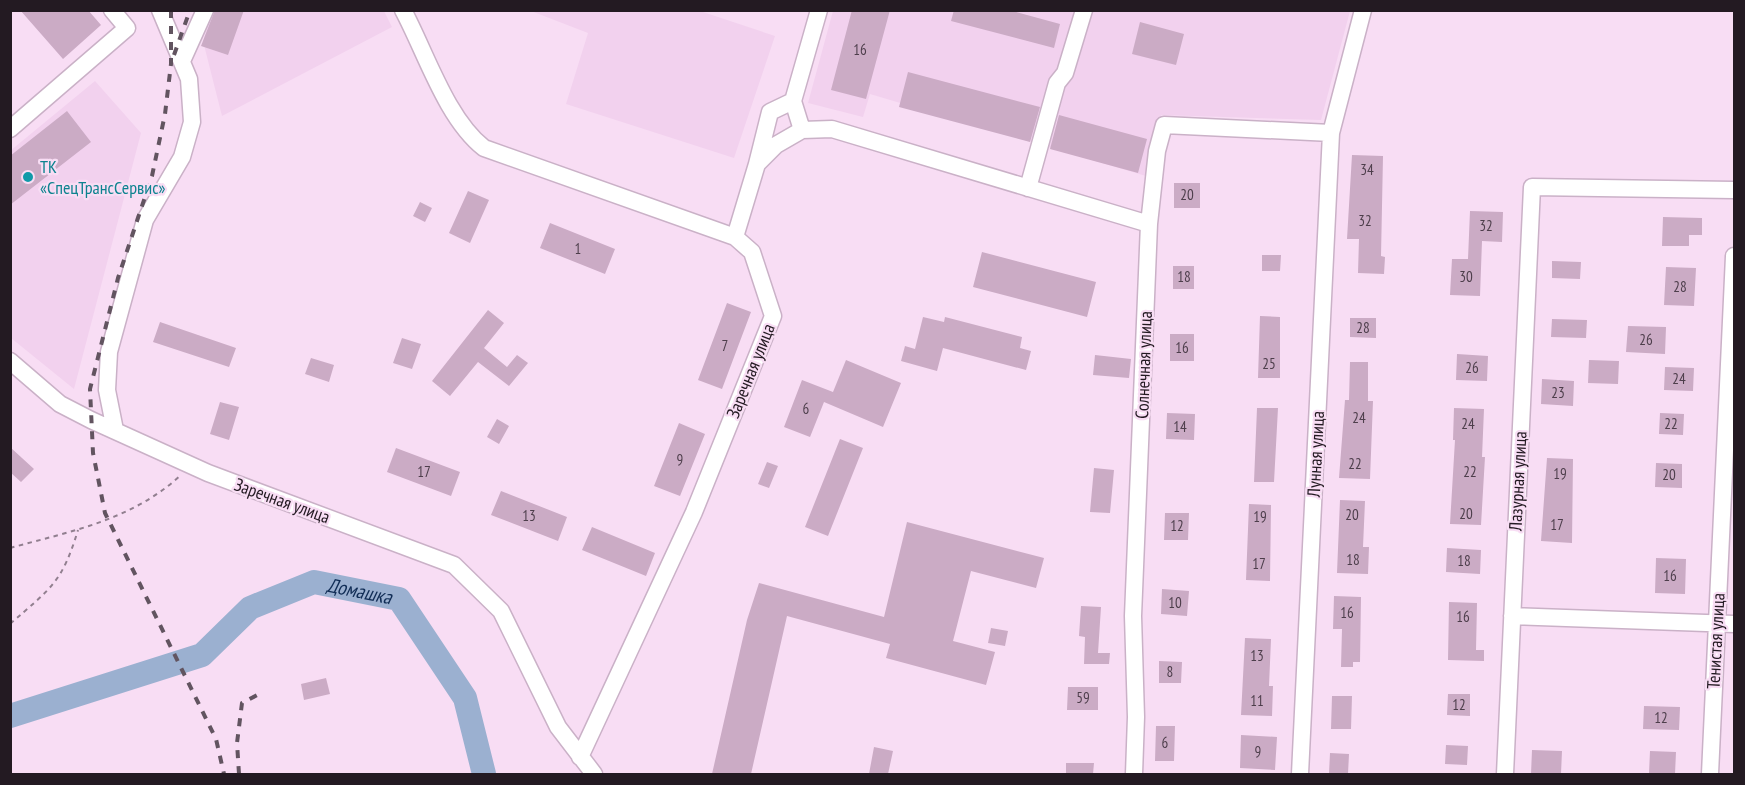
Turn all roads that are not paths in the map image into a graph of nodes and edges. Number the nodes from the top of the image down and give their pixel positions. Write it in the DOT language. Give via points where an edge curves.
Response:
graph roads {
  1 [pos="112,10"];
  2 [pos="160,10"];
  3 [pos="205,10"];
  4 [pos="403,10"];
  5 [pos="819,10"];
  6 [pos="1084,10"];
  7 [pos="1364,10"];
  8 [pos="182,61"];
  9 [pos="793,101"];
  10 [pos="10,129"];
  11 [pos="802,130"];
  12 [pos="1331,133"];
  13 [pos="757,164"];
  14 [pos="1028,188"];
  15 [pos="1734,190"];
  16 [pos="1149,224"];
  17 [pos="735,237"];
  18 [pos="1734,256"];
  19 [pos="10,361"];
  20 [pos="115,430"];
  21 [pos="1512,616"];
  22 [pos="1717,623"];
  23 [pos="1734,624"];
  24 [pos="580,757"];
  25 [pos="594,774"];
  26 [pos="1134,774"];
  27 [pos="1300,774"];
  28 [pos="1505,774"];
  29 [pos="1710,774"];
  1 -- 10 [label="street" via="127,28"];
  2 -- 8 [label="street"];
  3 -- 8 [label="street"];
  4 -- 17 [label="street, Заречная улица" via="439,86 470,137 484,148"];
  5 -- 9 [label="street"];
  6 -- 14 [label="street" via="1065,73 1057,83"];
  7 -- 12 [label="street, Лунная улица"];
  8 -- 20 [label="street" via="189,79 192,123 182,157 146,220 109,352 107,390"];
  9 -- 11 [label="street"];
  9 -- 13 [label="street" via="770,112"];
  11 -- 13 [label="street" via="776,145"];
  11 -- 14 [label="street" via="832,129"];
  12 -- 16 [label="street, Солнечная улица" via="1164,124"];
  12 -- 27 [label="street, Лунная улица"];
  13 -- 17 [label="street"];
  14 -- 16 [label="street"];
  15 -- 21 [label="street, Лазурная улица" via="1532,187"];
  16 -- 26 [label="street, Солнечная улица" via="1133,616"];
  17 -- 24 [label="street, Заречная улица" via="752,252 773,316 694,512"];
  18 -- 22 [label="street, Тенистая улица"];
  19 -- 20 [label="street, Заречная улица" via="60,404"];
  20 -- 24 [label="street, Заречная улица" via="192,465 454,565 501,610 558,727"];
  21 -- 22 [label="street"];
  21 -- 28 [label="street, Лазурная улица"];
  22 -- 23 [label="street"];
  22 -- 29 [label="street, Тенистая улица"];
  24 -- 25 [label="street, Заречная улица"];
}
